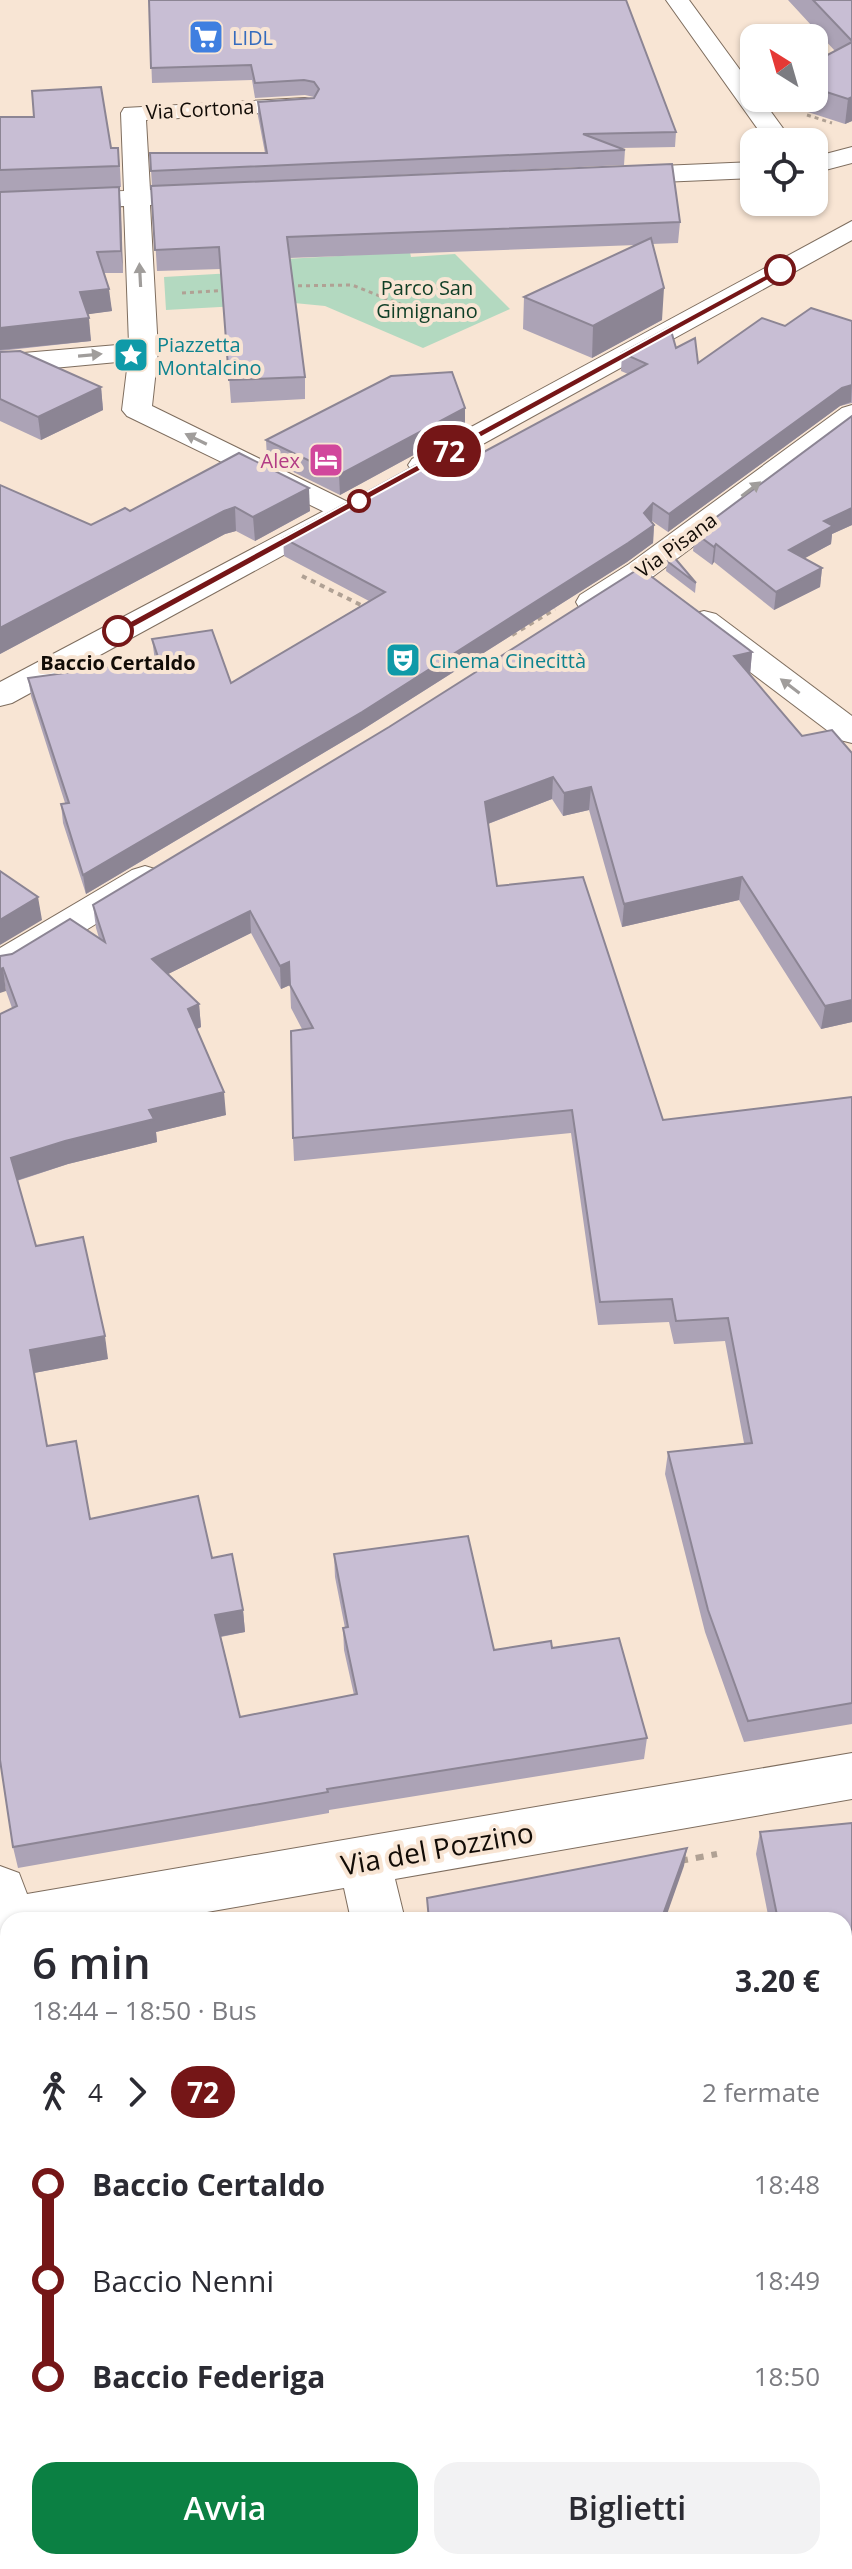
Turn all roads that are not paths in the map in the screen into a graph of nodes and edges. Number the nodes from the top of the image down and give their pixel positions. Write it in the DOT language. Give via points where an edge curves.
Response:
graph roads {
  1 [pos="677,0"];
  2 [pos="305,105"];
  3 [pos="770,128"];
  4 [pos="852,155"];
  5 [pos="828,163"];
  6 [pos="828,168"];
  7 [pos="852,170"];
  8 [pos="740,171"];
  9 [pos="591,178"];
  10 [pos="245,193"];
  11 [pos="135,198"];
  12 [pos="0,203"];
  13 [pos="852,229"];
  14 [pos="144,351"];
  15 [pos="0,364"];
  16 [pos="852,414"];
  17 [pos="404,476"];
  18 [pos="367,496"];
  19 [pos="341,511"];
  20 [pos="640,571"];
  21 [pos="564,612"];
  22 [pos="0,696"];
  23 [pos="852,733"];
  24 [pos="174,861"];
  25 [pos="0,965"];
  26 [pos="852,1776"];
  27 [pos="364,1860"];
  28 [pos="32,1912"];
  29 [pos="376,1912"];
  1 -- 3 [label="street"];
  2 -- 11 [label="street, Via Cortona" via="133,113"];
  4 -- 5 [label="street"];
  6 -- 7 [label="street"];
  8 -- 9 [label="street"];
  10 -- 11 [label="street"];
  11 -- 12 [label="street"];
  14 -- 11 [label="street, one-way"];
  13 -- 17 [label="street"];
  15 -- 14 [label="street, one-way"];
  19 -- 14 [label="street, one-way" via="137,410"];
  20 -- 16 [label="street, Via Pisana, one-way"];
  18 -- 19 [label="street"];
  19 -- 22 [label="street"];
  20 -- 21 [label="street, Via Pisana"];
  23 -- 20 [label="street, one-way"];
  24 -- 25 [label="street"];
  26 -- 27 [label="street, Via del Pozzino"];
  27 -- 28 [label="street, Via del Pozzino"];
  27 -- 29 [label="street"];
}
